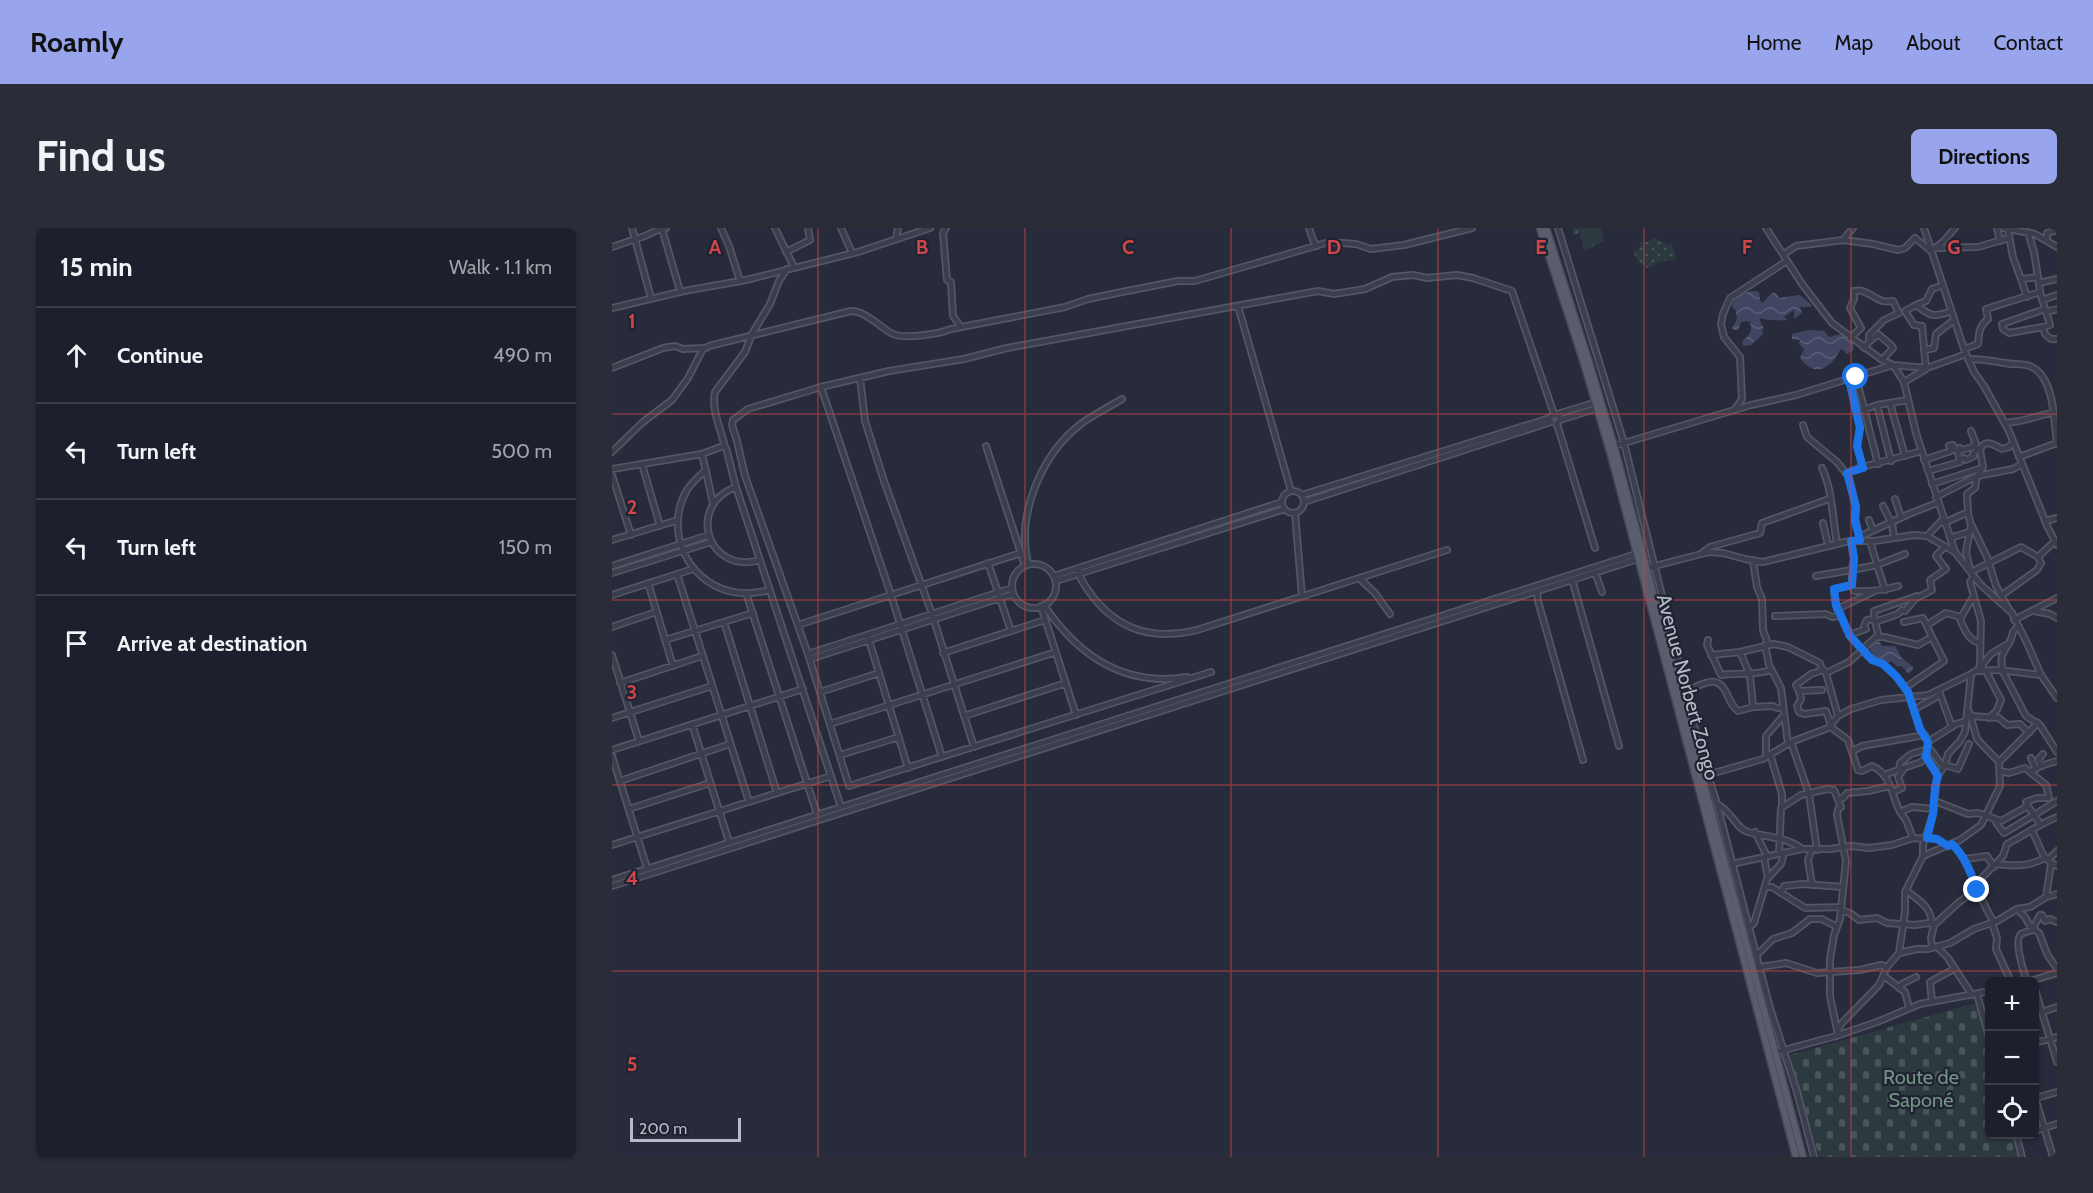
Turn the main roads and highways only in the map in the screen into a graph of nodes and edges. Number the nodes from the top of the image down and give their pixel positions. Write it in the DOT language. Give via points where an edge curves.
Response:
graph roads {
  1 [pos="1540,228"];
  2 [pos="1546,228"];
  3 [pos="1599,405"];
  4 [pos="1640,556"];
  5 [pos="1772,1054"];
  6 [pos="1796,1157"];
  7 [pos="1803,1157"];
  1 -- 3 [label="main road, Avenue Norbert Zongo"];
  2 -- 3 [label="main road, Avenue Norbert Zongo"];
  3 -- 4 [label="main road, Avenue Norbert Zongo"];
  3 -- 4 [label="main road, Avenue Norbert Zongo" via="1614,446"];
  4 -- 5 [label="main road, Avenue Norbert Zongo"];
  4 -- 5 [label="main road, Avenue Norbert Zongo" via="1683,691"];
  5 -- 6 [label="main road, Avenue Norbert Zongo"];
  5 -- 7 [label="main road"];
}
